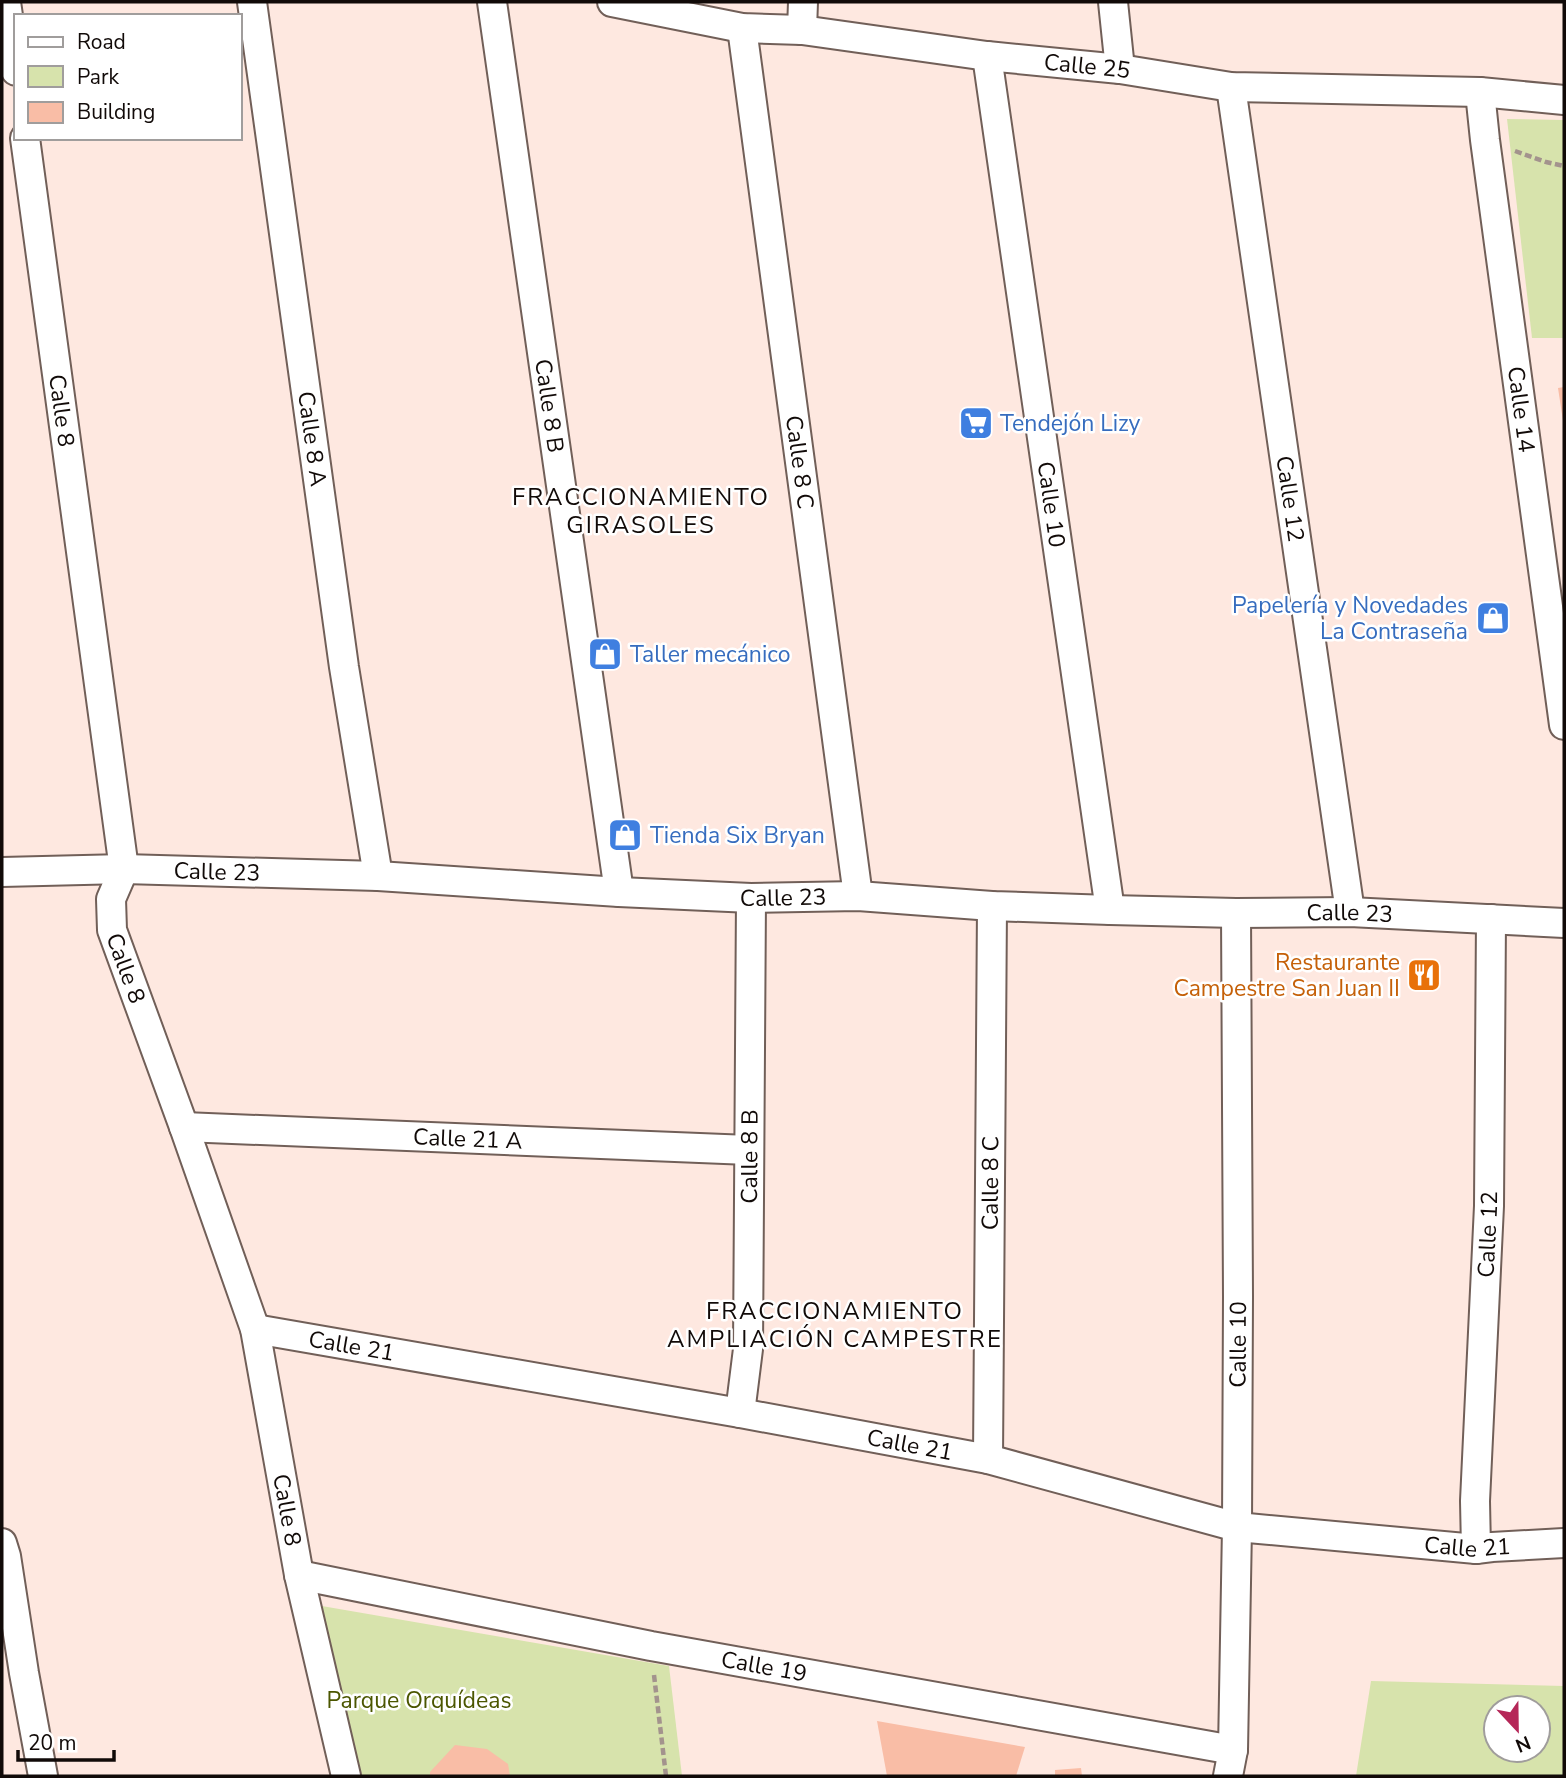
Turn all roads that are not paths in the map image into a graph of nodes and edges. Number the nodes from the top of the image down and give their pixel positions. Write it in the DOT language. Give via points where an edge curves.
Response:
graph roads {
  1 [pos="6,2"];
  2 [pos="252,2"];
  3 [pos="492,2"];
  4 [pos="612,2"];
  5 [pos="803,2"];
  6 [pos="1113,2"];
  7 [pos="742,28"];
  8 [pos="802,30"];
  9 [pos="987,56"];
  10 [pos="14,57"];
  11 [pos="1120,69"];
  12 [pos="1231,87"];
  13 [pos="1480,92"];
  14 [pos="1564,100"];
  15 [pos="25,140"];
  16 [pos="1564,725"];
  17 [pos="124,869"];
  18 [pos="2,872"];
  19 [pos="378,877"];
  20 [pos="619,892"];
  21 [pos="858,896"];
  22 [pos="751,898"];
  23 [pos="992,906"];
  24 [pos="1110,911"];
  25 [pos="1350,912"];
  26 [pos="1236,913"];
  27 [pos="1491,919"];
  28 [pos="1564,923"];
  29 [pos="184,1127"];
  30 [pos="749,1150"];
  31 [pos="256,1329"];
  32 [pos="740,1413"];
  33 [pos="988,1459"];
  34 [pos="1237,1527"];
  35 [pos="2,1543"];
  36 [pos="1564,1543"];
  37 [pos="1476,1549"];
  38 [pos="299,1575"];
  39 [pos="1230,1763"];
  40 [pos="43,1776"];
  41 [pos="346,1776"];
  1 -- 10 [label="street"];
  2 -- 19 [label="street, Calle 8 A" via="344,667"];
  3 -- 20 [label="street, Calle 8 B"];
  4 -- 7 [label="street, Calle 25"];
  5 -- 8 [label="street"];
  6 -- 11 [label="street"];
  7 -- 8 [label="street, Calle 25"];
  7 -- 21 [label="street, Calle 8 C"];
  8 -- 9 [label="street, Calle 25"];
  9 -- 11 [label="street, Calle 25"];
  9 -- 24 [label="street, Calle 10"];
  11 -- 12 [label="street, Calle 25"];
  12 -- 13 [label="street, Calle 25"];
  12 -- 25 [label="street, Calle 12"];
  13 -- 14 [label="street, Calle 25"];
  13 -- 16 [label="street, Calle 14"];
  15 -- 17 [label="street, Calle 8"];
  17 -- 18 [label="street, Calle 23"];
  17 -- 19 [label="street, Calle 23"];
  17 -- 29 [label="street, Calle 8" via="111,899 111,930"];
  19 -- 20 [label="street, Calle 23"];
  20 -- 22 [label="street, Calle 23"];
  21 -- 22 [label="street, Calle 23"];
  21 -- 23 [label="street, Calle 23"];
  22 -- 30 [label="street, Calle 8 B"];
  23 -- 24 [label="street, Calle 23"];
  23 -- 33 [label="street, Calle 8 C"];
  24 -- 26 [label="street, Calle 23"];
  25 -- 26 [label="street, Calle 23"];
  25 -- 27 [label="street, Calle 23"];
  26 -- 34 [label="street, Calle 10"];
  27 -- 28 [label="street, Calle 23"];
  27 -- 37 [label="street, Calle 12" via="1489,1206"];
  29 -- 30 [label="street, Calle 21 A"];
  29 -- 31 [label="street, Calle 8"];
  30 -- 32 [label="street, Calle 8 B" via="748,1349"];
  31 -- 32 [label="street, Calle 21"];
  31 -- 38 [label="street, Calle 8"];
  32 -- 33 [label="street, Calle 21"];
  33 -- 34 [label="street, Calle 21"];
  34 -- 37 [label="street, Calle 21"];
  34 -- 39 [label="street, Calle 10"];
  35 -- 40 [label="street"];
  36 -- 37 [label="street, Calle 21"];
  38 -- 39 [label="street, Calle 19"];
  38 -- 41 [label="street, Calle 8"];
}
